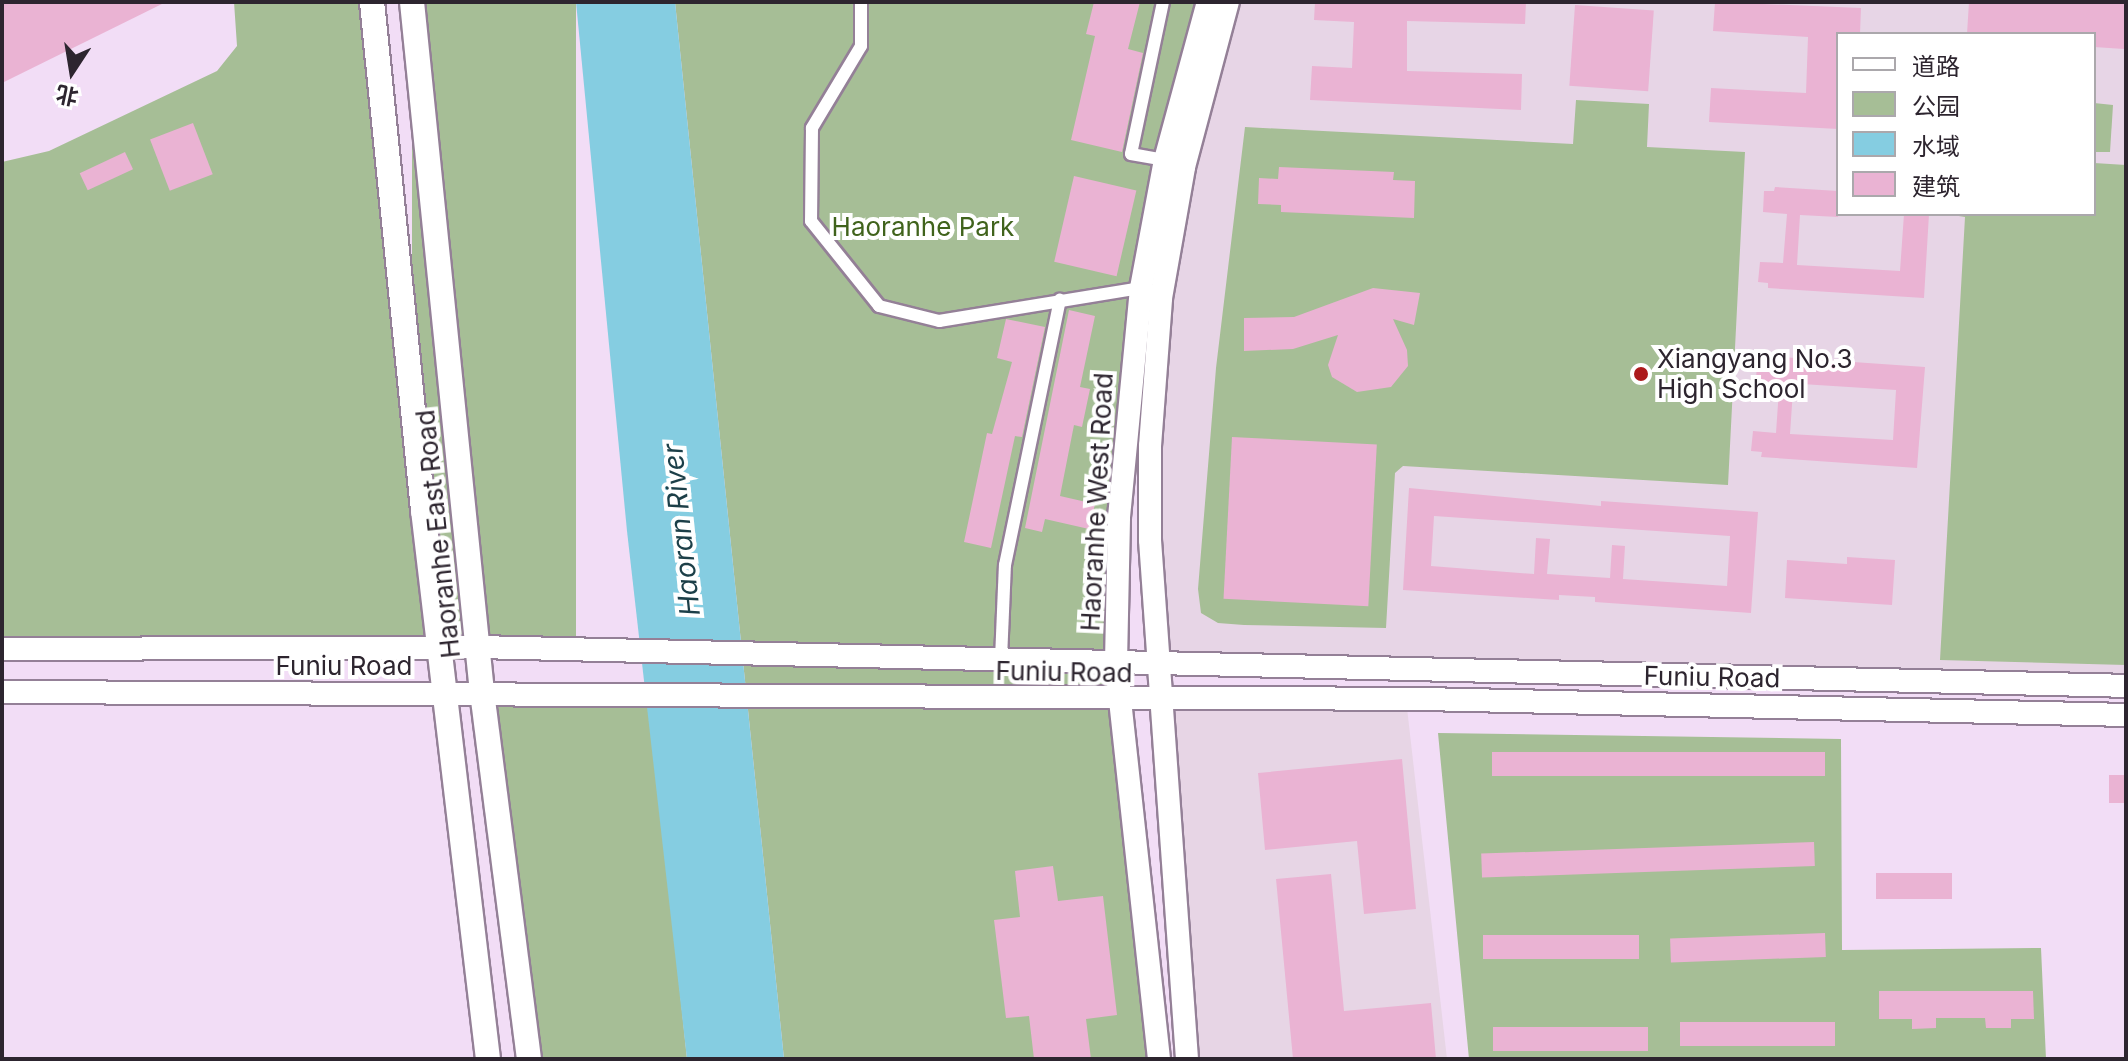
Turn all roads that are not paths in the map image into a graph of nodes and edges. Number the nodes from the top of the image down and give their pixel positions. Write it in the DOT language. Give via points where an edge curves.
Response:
graph roads {
  1 [pos="372,2"];
  2 [pos="412,2"];
  3 [pos="861,2"];
  4 [pos="1163,2"];
  5 [pos="1208,2"];
  6 [pos="1228,2"];
  7 [pos="1165,160"];
  8 [pos="1141,288"];
  9 [pos="1060,300"];
  10 [pos="477,647"];
  11 [pos="439,648"];
  12 [pos="2,649"];
  13 [pos="1001,659"];
  14 [pos="1116,662"];
  15 [pos="1159,663"];
  16 [pos="2126,686"];
  17 [pos="2,692"];
  18 [pos="482,692"];
  19 [pos="445,694"];
  20 [pos="1124,701"];
  21 [pos="1162,702"];
  22 [pos="2126,715"];
  23 [pos="488,1059"];
  24 [pos="529,1059"];
  25 [pos="1159,1059"];
  26 [pos="1187,1059"];
  1 -- 11 [label="main road, Haoranhe East Road"];
  2 -- 10 [label="main road, Haoranhe East Road"];
  3 -- 9 [label="street" via="861,46 812,128 811,221 879,306 939,321"];
  4 -- 7 [label="street" via="1131,154"];
  5 -- 7 [label="street, Haoranhe West Road"];
  6 -- 15 [label="street, Haoranhe West Road" via="1184,167 1161,298 1150,446"];
  7 -- 8 [label="street, Haoranhe West Road"];
  8 -- 9 [label="street"];
  8 -- 14 [label="street, Haoranhe West Road" via="1119,517"];
  9 -- 13 [label="street" via="1005,565"];
  10 -- 11 [label="street"];
  10 -- 13 [label="street"];
  10 -- 18 [label="main road, Haoranhe East Road"];
  11 -- 12 [label="street"];
  11 -- 19 [label="main road, Haoranhe East Road"];
  13 -- 14 [label="street"];
  14 -- 15 [label="street"];
  14 -- 20 [label="street, Haoranhe West Road"];
  15 -- 16 [label="street"];
  15 -- 21 [label="street, Haoranhe West Road"];
  17 -- 19 [label="street, Funiu Road"];
  18 -- 19 [label="street, Funiu Road"];
  18 -- 20 [label="street, Funiu Road"];
  18 -- 24 [label="main road, Haoranhe East Road"];
  19 -- 23 [label="main road, Haoranhe East Road"];
  20 -- 21 [label="street, Funiu Road"];
  20 -- 25 [label="street, Haoranhe West Road"];
  21 -- 22 [label="street, Funiu Road" via="1438,699"];
  21 -- 26 [label="street, Haoranhe West Road"];
}
